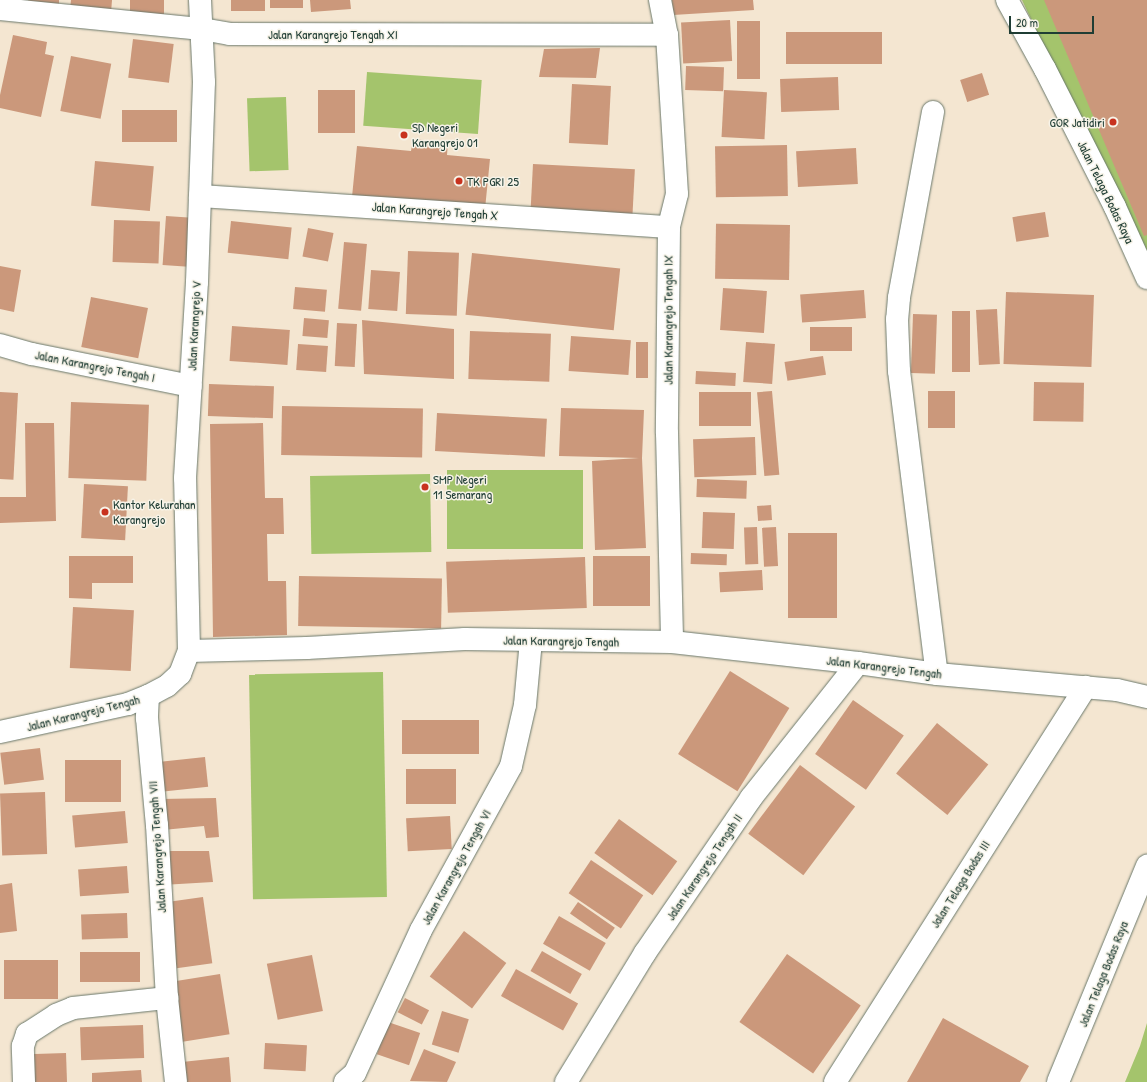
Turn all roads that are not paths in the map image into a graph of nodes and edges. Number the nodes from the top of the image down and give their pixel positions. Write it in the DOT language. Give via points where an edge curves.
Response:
graph roads {
  1 [pos="200,0"];
  2 [pos="660,0"];
  3 [pos="1007,0"];
  4 [pos="0,9"];
  5 [pos="202,29"];
  6 [pos="666,35"];
  7 [pos="933,112"];
  8 [pos="200,196"];
  9 [pos="669,227"];
  10 [pos="1147,278"];
  11 [pos="0,345"];
  12 [pos="191,386"];
  13 [pos="530,640"];
  14 [pos="672,642"];
  15 [pos="189,651"];
  16 [pos="858,663"];
  17 [pos="937,674"];
  18 [pos="1086,687"];
  19 [pos="148,696"];
  20 [pos="1147,697"];
  21 [pos="0,732"];
  22 [pos="1147,866"];
  23 [pos="167,998"];
  24 [pos="24,1082"];
  25 [pos="176,1082"];
  26 [pos="345,1082"];
  27 [pos="566,1082"];
  28 [pos="835,1082"];
  29 [pos="1058,1082"];
  1 -- 5 [label="street, Jalan Karangrejo V"];
  2 -- 6 [label="street, Jalan Karangrejo Tengah IX"];
  3 -- 10 [label="street, Jalan Telaga Bodas Raya" via="1097,172"];
  4 -- 5 [label="street, Jalan Karangrejo Tengah XI"];
  5 -- 6 [label="street, Jalan Karangrejo Tengah XI" via="230,34"];
  5 -- 8 [label="street, Jalan Karangrejo V" via="204,82"];
  6 -- 9 [label="street, Jalan Karangrejo Tengah IX" via="677,194"];
  7 -- 17 [label="street" via="897,319 899,371"];
  8 -- 9 [label="street, Jalan Karangrejo Tengah X"];
  8 -- 12 [label="street, Jalan Karangrejo V"];
  9 -- 14 [label="street, Jalan Karangrejo Tengah IX" via="667,433"];
  11 -- 12 [label="street, Jalan Karangrejo Tengah I" via="32,354"];
  12 -- 15 [label="street, Jalan Karangrejo V" via="185,478"];
  13 -- 14 [label="street, Jalan Karangrejo Tengah"];
  13 -- 15 [label="street, Jalan Karangrejo Tengah" via="464,639 292,649"];
  13 -- 26 [label="street, Jalan Karangrejo Tengah VI" via="525,705 511,766 421,930 355,1073"];
  14 -- 16 [label="street, Jalan Karangrejo Tengah"];
  15 -- 19 [label="street, Jalan Karangrejo Tengah" via="180,674 167,686"];
  16 -- 17 [label="street, Jalan Karangrejo Tengah"];
  16 -- 27 [label="street, Jalan Karangrejo Tengah II" via="751,798 645,953"];
  17 -- 18 [label="street, Jalan Karangrejo Tengah"];
  18 -- 20 [label="street, Jalan Karangrejo Tengah" via="1117,690"];
  18 -- 28 [label="street, Jalan Telaga Bodas III"];
  19 -- 21 [label="street, Jalan Karangrejo Tengah" via="128,704"];
  19 -- 23 [label="street, Jalan Karangrejo Tengah VII" via="147,718 157,825"];
  22 -- 29 [label="street, Jalan Telaga Bodas Raya"];
  23 -- 24 [label="street" via="73,1008 56,1015 27,1034 23,1046"];
  23 -- 25 [label="street, Jalan Karangrejo Tengah VII"];
}
